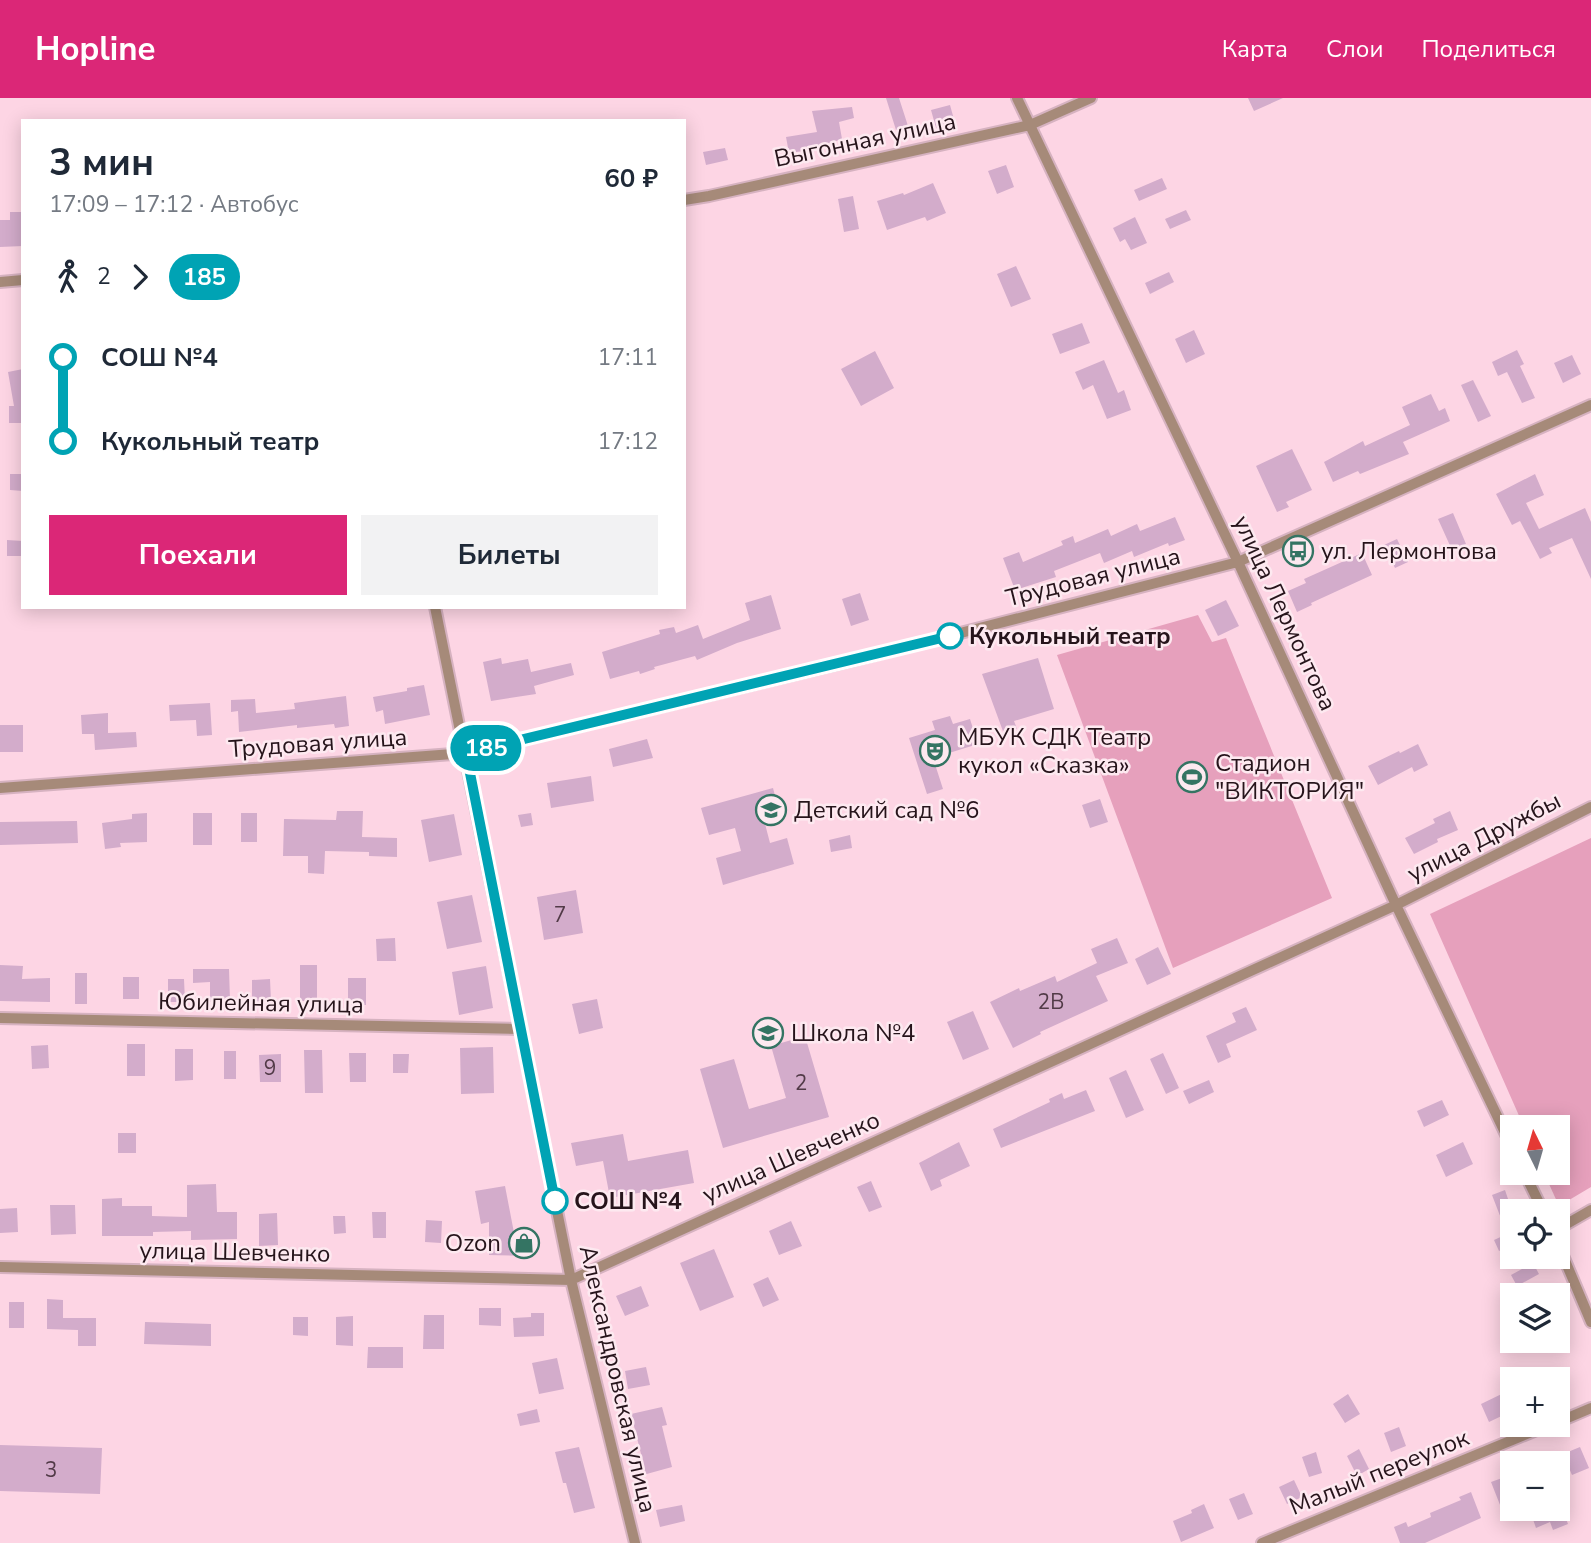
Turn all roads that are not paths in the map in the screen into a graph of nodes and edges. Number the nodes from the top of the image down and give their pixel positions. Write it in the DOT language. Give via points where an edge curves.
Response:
graph roads {
  1 [pos="1017,98"];
  2 [pos="1091,98"];
  3 [pos="1030,125"];
  4 [pos="686,200"];
  5 [pos="21,280"];
  6 [pos="0,282"];
  7 [pos="1591,405"];
  8 [pos="1238,562"];
  9 [pos="435,609"];
  10 [pos="466,753"];
  11 [pos="0,788"];
  12 [pos="1591,807"];
  13 [pos="1396,905"];
  14 [pos="0,1018"];
  15 [pos="521,1030"];
  16 [pos="1500,1122"];
  17 [pos="1591,1210"];
  18 [pos="1570,1222"];
  19 [pos="0,1267"];
  20 [pos="1569,1269"];
  21 [pos="571,1280"];
  22 [pos="1591,1322"];
  23 [pos="1591,1408"];
  24 [pos="1570,1417"];
  25 [pos="1519,1437"];
  26 [pos="635,1543"];
  27 [pos="1262,1543"];
  1 -- 3 [label="street, улица Лермонтова"];
  2 -- 3 [label="street, Выгонная улица"];
  3 -- 4 [label="street, Выгонная улица"];
  3 -- 8 [label="street, улица Лермонтова"];
  5 -- 6 [label="street"];
  7 -- 8 [label="street, Трудовая улица"];
  8 -- 10 [label="street, Трудовая улица"];
  8 -- 13 [label="street, улица Лермонтова"];
  9 -- 10 [label="street, Александровская улица"];
  10 -- 11 [label="street, Трудовая улица"];
  10 -- 15 [label="street, Александровская улица"];
  12 -- 13 [label="street, улица Дружбы"];
  13 -- 16 [label="street, улица Лермонтова"];
  13 -- 21 [label="street, улица Шевченко"];
  14 -- 15 [label="street, Юбилейная улица"];
  15 -- 21 [label="street, Александровская улица"];
  17 -- 18 [label="street"];
  19 -- 21 [label="street, улица Шевченко"];
  20 -- 22 [label="street"];
  21 -- 26 [label="street, Александровская улица"];
  23 -- 24 [label="street"];
  25 -- 27 [label="street, Малый переулок"];
}
